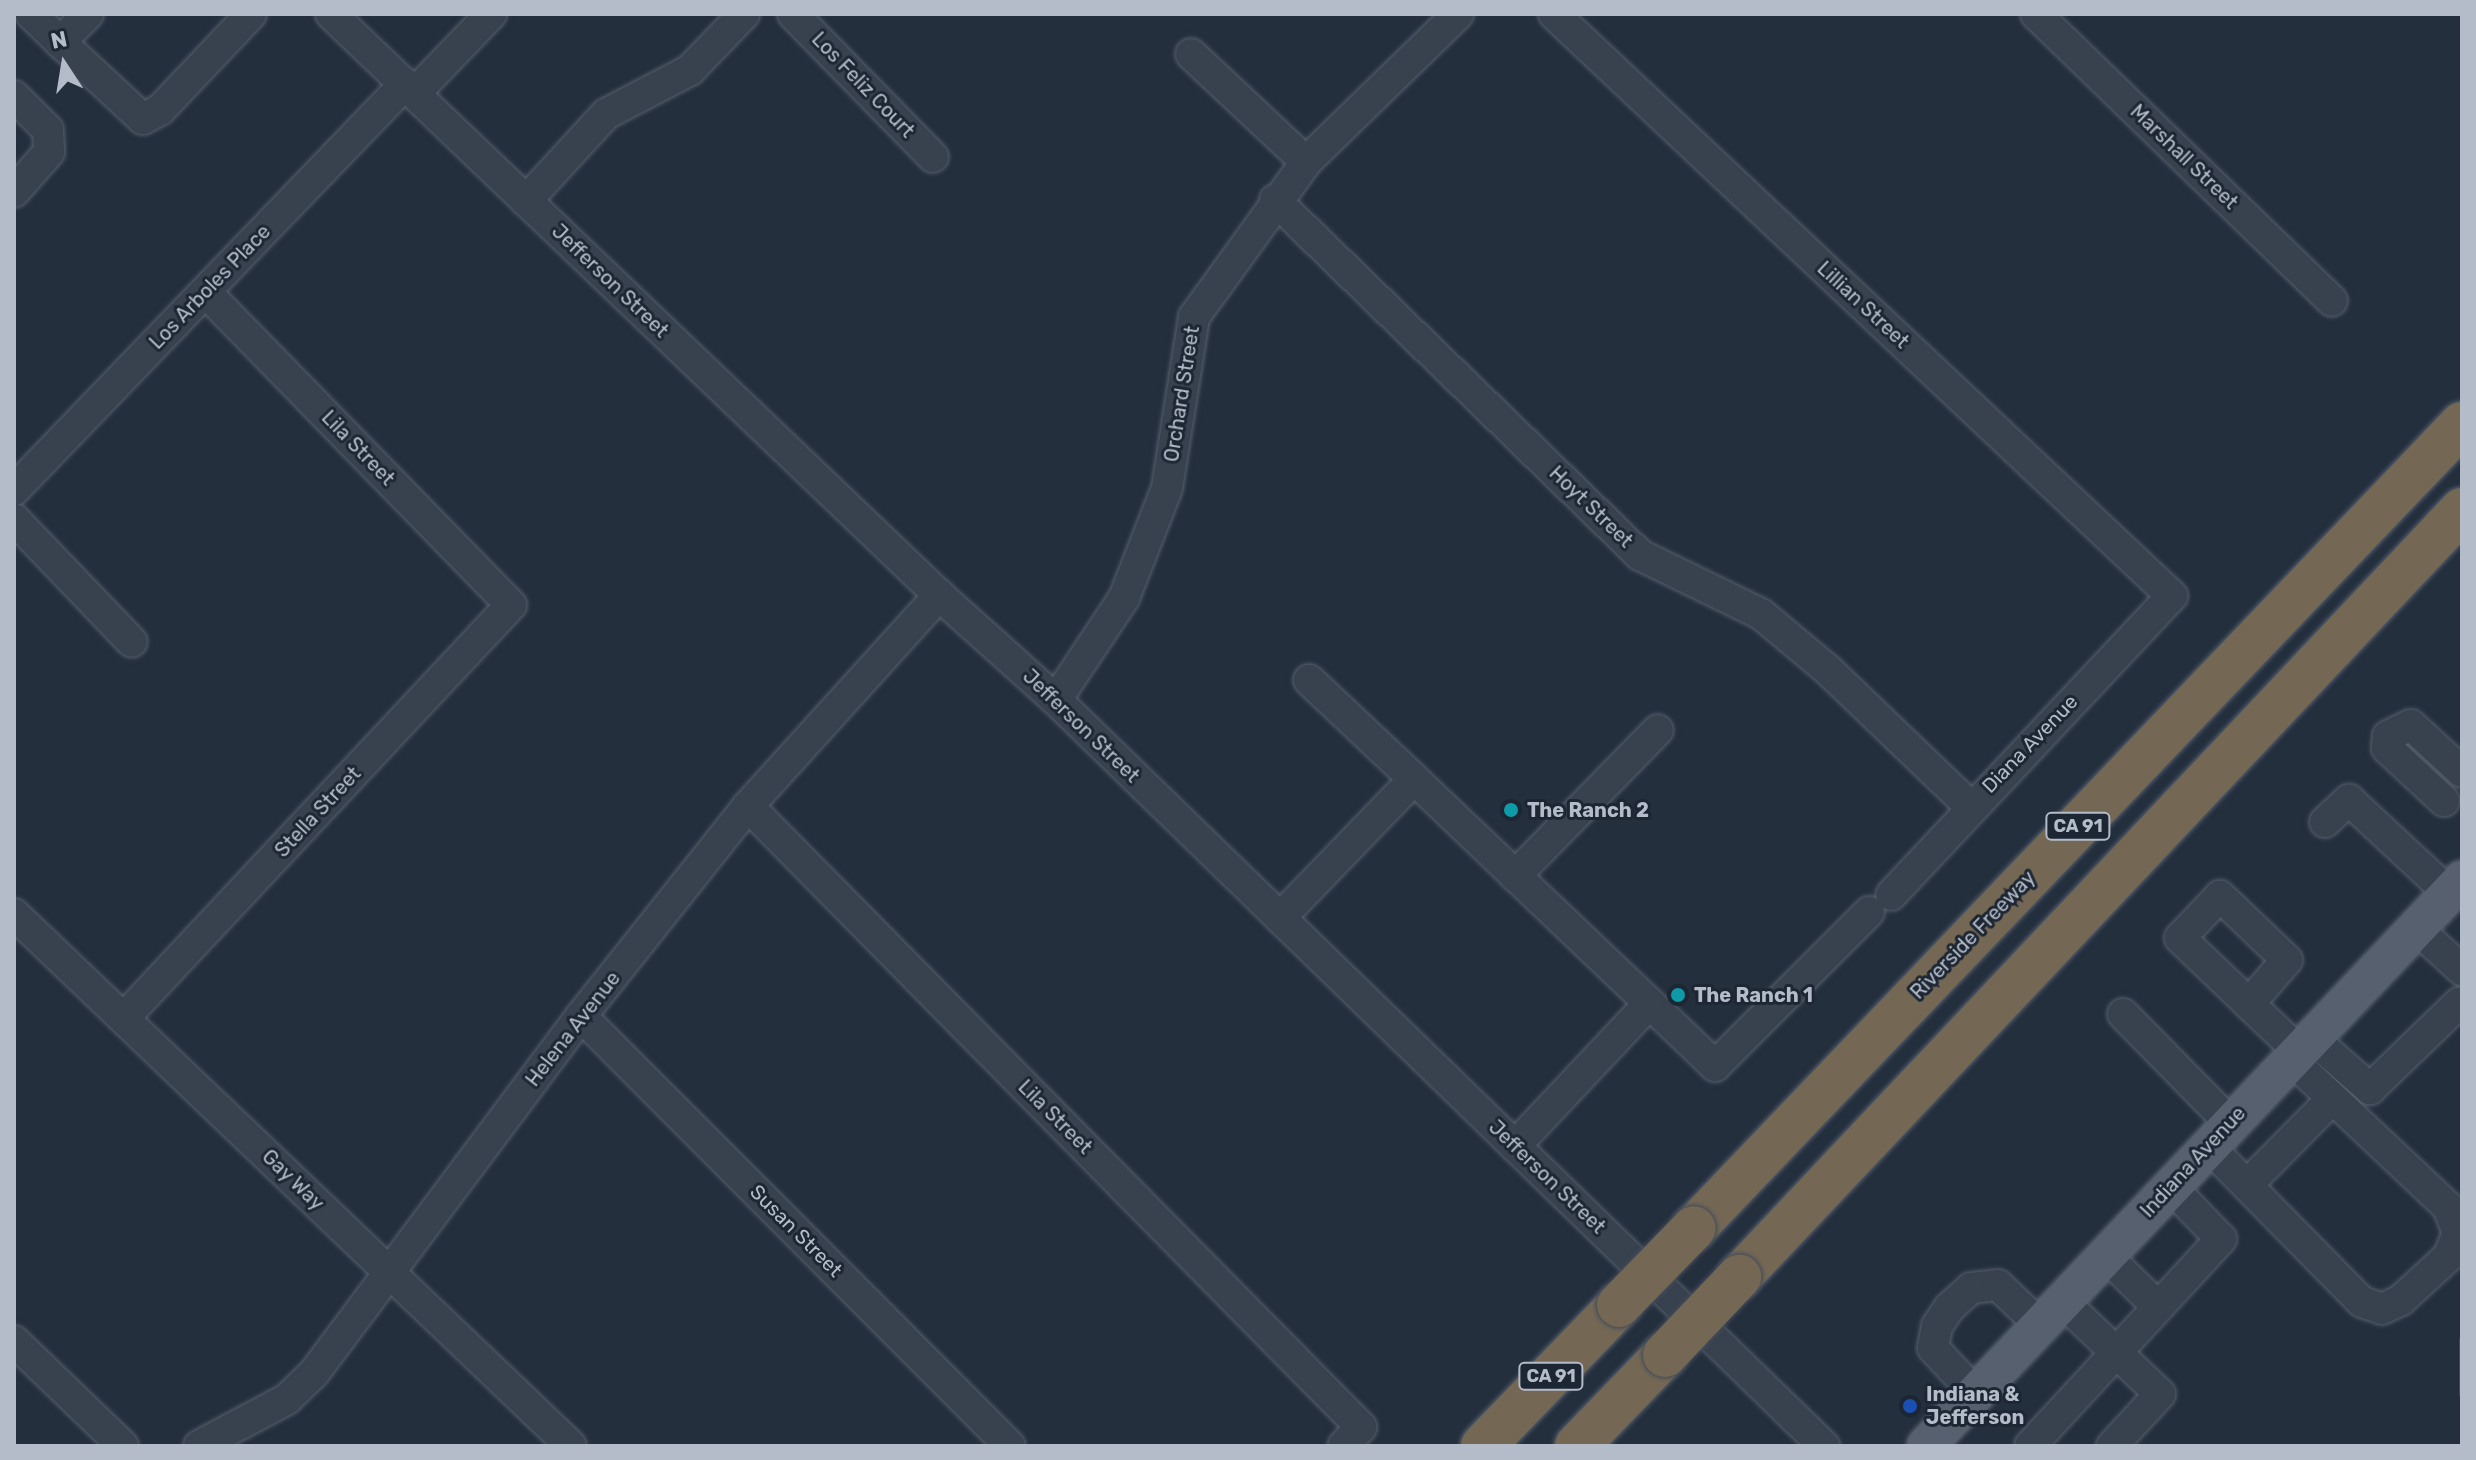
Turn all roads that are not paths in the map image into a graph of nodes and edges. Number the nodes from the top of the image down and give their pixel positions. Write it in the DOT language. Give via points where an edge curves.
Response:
graph roads {
  1 [pos="31,14"];
  2 [pos="88,14"];
  3 [pos="251,14"];
  4 [pos="331,14"];
  5 [pos="491,14"];
  6 [pos="744,14"];
  7 [pos="793,14"];
  8 [pos="1458,14"];
  9 [pos="1554,14"];
  10 [pos="2036,14"];
  11 [pos="60,42"];
  12 [pos="1191,54"];
  13 [pos="410,89"];
  14 [pos="14,96"];
  15 [pos="933,157"];
  16 [pos="1306,162"];
  17 [pos="14,192"];
  18 [pos="1275,200"];
  19 [pos="526,201"];
  20 [pos="206,292"];
  21 [pos="2332,301"];
  22 [pos="2462,424"];
  23 [pos="14,490"];
  24 [pos="2462,510"];
  25 [pos="14,519"];
  26 [pos="939,595"];
  27 [pos="2172,596"];
  28 [pos="511,605"];
  29 [pos="132,642"];
  30 [pos="1309,680"];
  31 [pos="1056,700"];
  32 [pos="1658,730"];
  33 [pos="2462,772"];
  34 [pos="1414,779"];
  35 [pos="2444,801"];
  36 [pos="748,806"];
  37 [pos="1970,806"];
  38 [pos="2325,822"];
  39 [pos="1515,876"];
  40 [pos="2456,887"];
  41 [pos="14,914"];
  42 [pos="1280,918"];
  43 [pos="2416,928"];
  44 [pos="2462,970"];
  45 [pos="2459,1003"];
  46 [pos="1649,1004"];
  47 [pos="2249,1004"];
  48 [pos="2123,1014"];
  49 [pos="581,1016"];
  50 [pos="124,1018"];
  51 [pos="2300,1049"];
  52 [pos="2332,1099"];
  53 [pos="2219,1135"];
  54 [pos="1515,1146"];
  55 [pos="2247,1185"];
  56 [pos="2171,1187"];
  57 [pos="2106,1256"];
  58 [pos="388,1272"];
  59 [pos="2158,1307"];
  60 [pos="2051,1313"];
  61 [pos="14,1341"];
  62 [pos="2117,1352"];
  63 [pos="1975,1393"];
  64 [pos="1352,1436"];
  65 [pos="123,1446"];
  66 [pos="199,1446"];
  67 [pos="571,1446"];
  68 [pos="1010,1446"];
  69 [pos="1483,1446"];
  70 [pos="1577,1446"];
  71 [pos="1824,1446"];
  72 [pos="1926,1446"];
  73 [pos="2030,1446"];
  74 [pos="2112,1446"];
  1 -- 11 [label="street"];
  2 -- 11 [label="street"];
  3 -- 11 [label="street" via="160,110 143,119"];
  4 -- 13 [label="street, Jefferson Street"];
  5 -- 13 [label="street, Los Arboles Place"];
  6 -- 19 [label="street" via="690,70 606,114"];
  7 -- 15 [label="street, Los Feliz Court"];
  8 -- 16 [label="street, Orchard Street"];
  9 -- 27 [label="street, Lillian Street"];
  10 -- 21 [label="street, Marshall Street"];
  12 -- 16 [label="street"];
  13 -- 19 [label="street, Jefferson Street"];
  13 -- 20 [label="street, Los Arboles Place"];
  14 -- 17 [label="street" via="48,130 49,152"];
  16 -- 18 [label="street, Orchard Street"];
  18 -- 31 [label="street, Orchard Street" via="1194,317 1167,488 1124,598"];
  18 -- 37 [label="street, Hoyt Street" via="1640,555 1761,614 1828,670"];
  19 -- 26 [label="street, Jefferson Street"];
  20 -- 23 [label="street, Los Arboles Place"];
  20 -- 28 [label="street, Lila Street"];
  22 -- 69 [label="highway, Riverside Freeway / CA 91, bridge"];
  24 -- 70 [label="highway, CA 91, bridge"];
  25 -- 29 [label="street"];
  26 -- 31 [label="street, Jefferson Street"];
  26 -- 36 [label="street, Helena Avenue"];
  27 -- 37 [label="street, Diana Avenue"];
  28 -- 50 [label="street, Stella Street"];
  30 -- 34 [label="street"];
  31 -- 42 [label="street, Jefferson Street"];
  32 -- 39 [label="street"];
  33 -- 35 [label="street" via="2411,725 2388,736 2387,748"];
  34 -- 39 [label="street"];
  34 -- 42 [label="street"];
  36 -- 49 [label="street, Helena Avenue"];
  36 -- 64 [label="street, Lila Street"];
  37 -- 46 [label="street, Diana Avenue" via="1880,904 1715,1066"];
  38 -- 40 [label="street" via="2349,800"];
  39 -- 46 [label="street"];
  40 -- 43 [label="main road, Indiana Avenue"];
  41 -- 50 [label="street, Gay Way"];
  42 -- 54 [label="street, Jefferson Street"];
  43 -- 44 [label="street"];
  43 -- 51 [label="main road, Indiana Avenue"];
  45 -- 51 [label="street" via="2370,1089"];
  46 -- 54 [label="street"];
  47 -- 51 [label="street"];
  48 -- 53 [label="street"];
  49 -- 58 [label="street, Helena Avenue"];
  49 -- 68 [label="street, Susan Street"];
  50 -- 58 [label="street, Gay Way"];
  51 -- 52 [label="street"];
  51 -- 53 [label="main road, Indiana Avenue"];
  52 -- 55 [label="street"];
  52 -- 55 [label="street" via="2448,1207 2458,1233 2448,1257 2401,1300 2382,1309 2362,1302"];
  53 -- 55 [label="street"];
  53 -- 56 [label="main road, Indiana Avenue"];
  54 -- 71 [label="street, Jefferson Street"];
  56 -- 57 [label="main road, Indiana Avenue"];
  56 -- 59 [label="street" via="2221,1239"];
  57 -- 59 [label="street"];
  57 -- 60 [label="main road, Indiana Avenue"];
  58 -- 66 [label="street, Helena Avenue" via="314,1373 287,1399"];
  58 -- 67 [label="street, Gay Way"];
  59 -- 62 [label="street"];
  60 -- 62 [label="street"];
  60 -- 63 [label="main road, Indiana Avenue"];
  60 -- 63 [label="street" via="1998,1285 1971,1288 1949,1308 1937,1326 1933,1348"];
  61 -- 65 [label="street"];
  62 -- 73 [label="street"];
  62 -- 74 [label="street" via="2160,1394"];
  63 -- 72 [label="main road, Indiana Avenue"];
}
